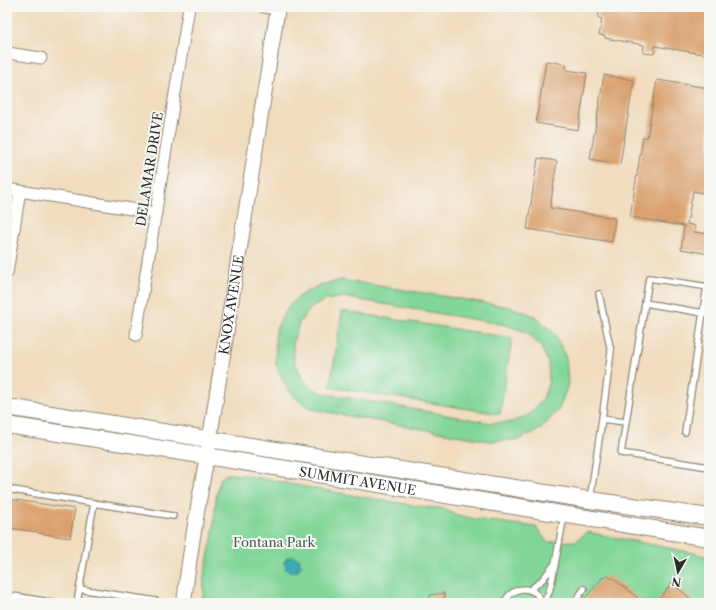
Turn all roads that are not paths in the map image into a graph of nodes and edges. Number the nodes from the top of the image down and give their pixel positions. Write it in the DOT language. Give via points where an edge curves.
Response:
graph roads {
  1 [pos="189,7"];
  2 [pos="264,7"];
  3 [pos="278,8"];
  4 [pos="7,53"];
  5 [pos="41,58"];
  6 [pos="7,188"];
  7 [pos="20,191"];
  8 [pos="156,213"];
  9 [pos="7,273"];
  10 [pos="708,287"];
  11 [pos="599,294"];
  12 [pos="645,303"];
  13 [pos="706,313"];
  14 [pos="136,335"];
  15 [pos="7,407"];
  16 [pos="602,419"];
  17 [pos="625,422"];
  18 [pos="7,425"];
  19 [pos="685,432"];
  20 [pos="209,439"];
  21 [pos="207,456"];
  22 [pos="709,467"];
  23 [pos="7,489"];
  24 [pos="590,500"];
  25 [pos="94,504"];
  26 [pos="565,514"];
  27 [pos="173,516"];
  28 [pos="709,517"];
  29 [pos="709,538"];
  30 [pos="554,565"];
  31 [pos="79,589"];
  32 [pos="530,590"];
  33 [pos="584,590"];
  34 [pos="7,595"];
  35 [pos="156,601"];
  36 [pos="56,603"];
  37 [pos="77,603"];
  38 [pos="184,603"];
  39 [pos="504,603"];
  40 [pos="543,603"];
  41 [pos="574,603"];
  1 -- 8 [label="street, DELAMAR DRIVE"];
  2 -- 3 [label="street"];
  3 -- 20 [label="street, KNOX AVENUE"];
  4 -- 5 [label="street"];
  6 -- 7 [label="street"];
  7 -- 8 [label="street"];
  7 -- 9 [label="street"];
  8 -- 14 [label="street, DELAMAR DRIVE"];
  10 -- 12 [label="lane" via="649,278"];
  10 -- 13 [label="lane"];
  11 -- 16 [label="lane" via="611,352"];
  12 -- 13 [label="lane"];
  12 -- 17 [label="lane"];
  13 -- 19 [label="lane"];
  15 -- 20 [label="main road, SUMMIT AVENUE"];
  16 -- 17 [label="lane"];
  16 -- 24 [label="lane"];
  17 -- 22 [label="lane" via="621,453"];
  18 -- 21 [label="main road, SUMMIT AVENUE"];
  20 -- 21 [label="street, KNOX AVENUE"];
  20 -- 24 [label="main road, SUMMIT AVENUE"];
  21 -- 26 [label="main road, SUMMIT AVENUE"];
  21 -- 38 [label="street, KNOX AVENUE"];
  23 -- 25 [label="lane"];
  24 -- 28 [label="main road, SUMMIT AVENUE"];
  25 -- 27 [label="lane"];
  25 -- 31 [label="lane"];
  26 -- 29 [label="main road, SUMMIT AVENUE"];
  26 -- 30 [label="lane"];
  30 -- 32 [label="lane"];
  30 -- 40 [label="lane" via="549,592"];
  31 -- 35 [label="lane"];
  31 -- 37 [label="lane"];
  32 -- 39 [label="lane" via="517,590 511,593"];
  32 -- 40 [label="lane"];
  33 -- 41 [label="lane"];
  34 -- 36 [label="lane"];
}
